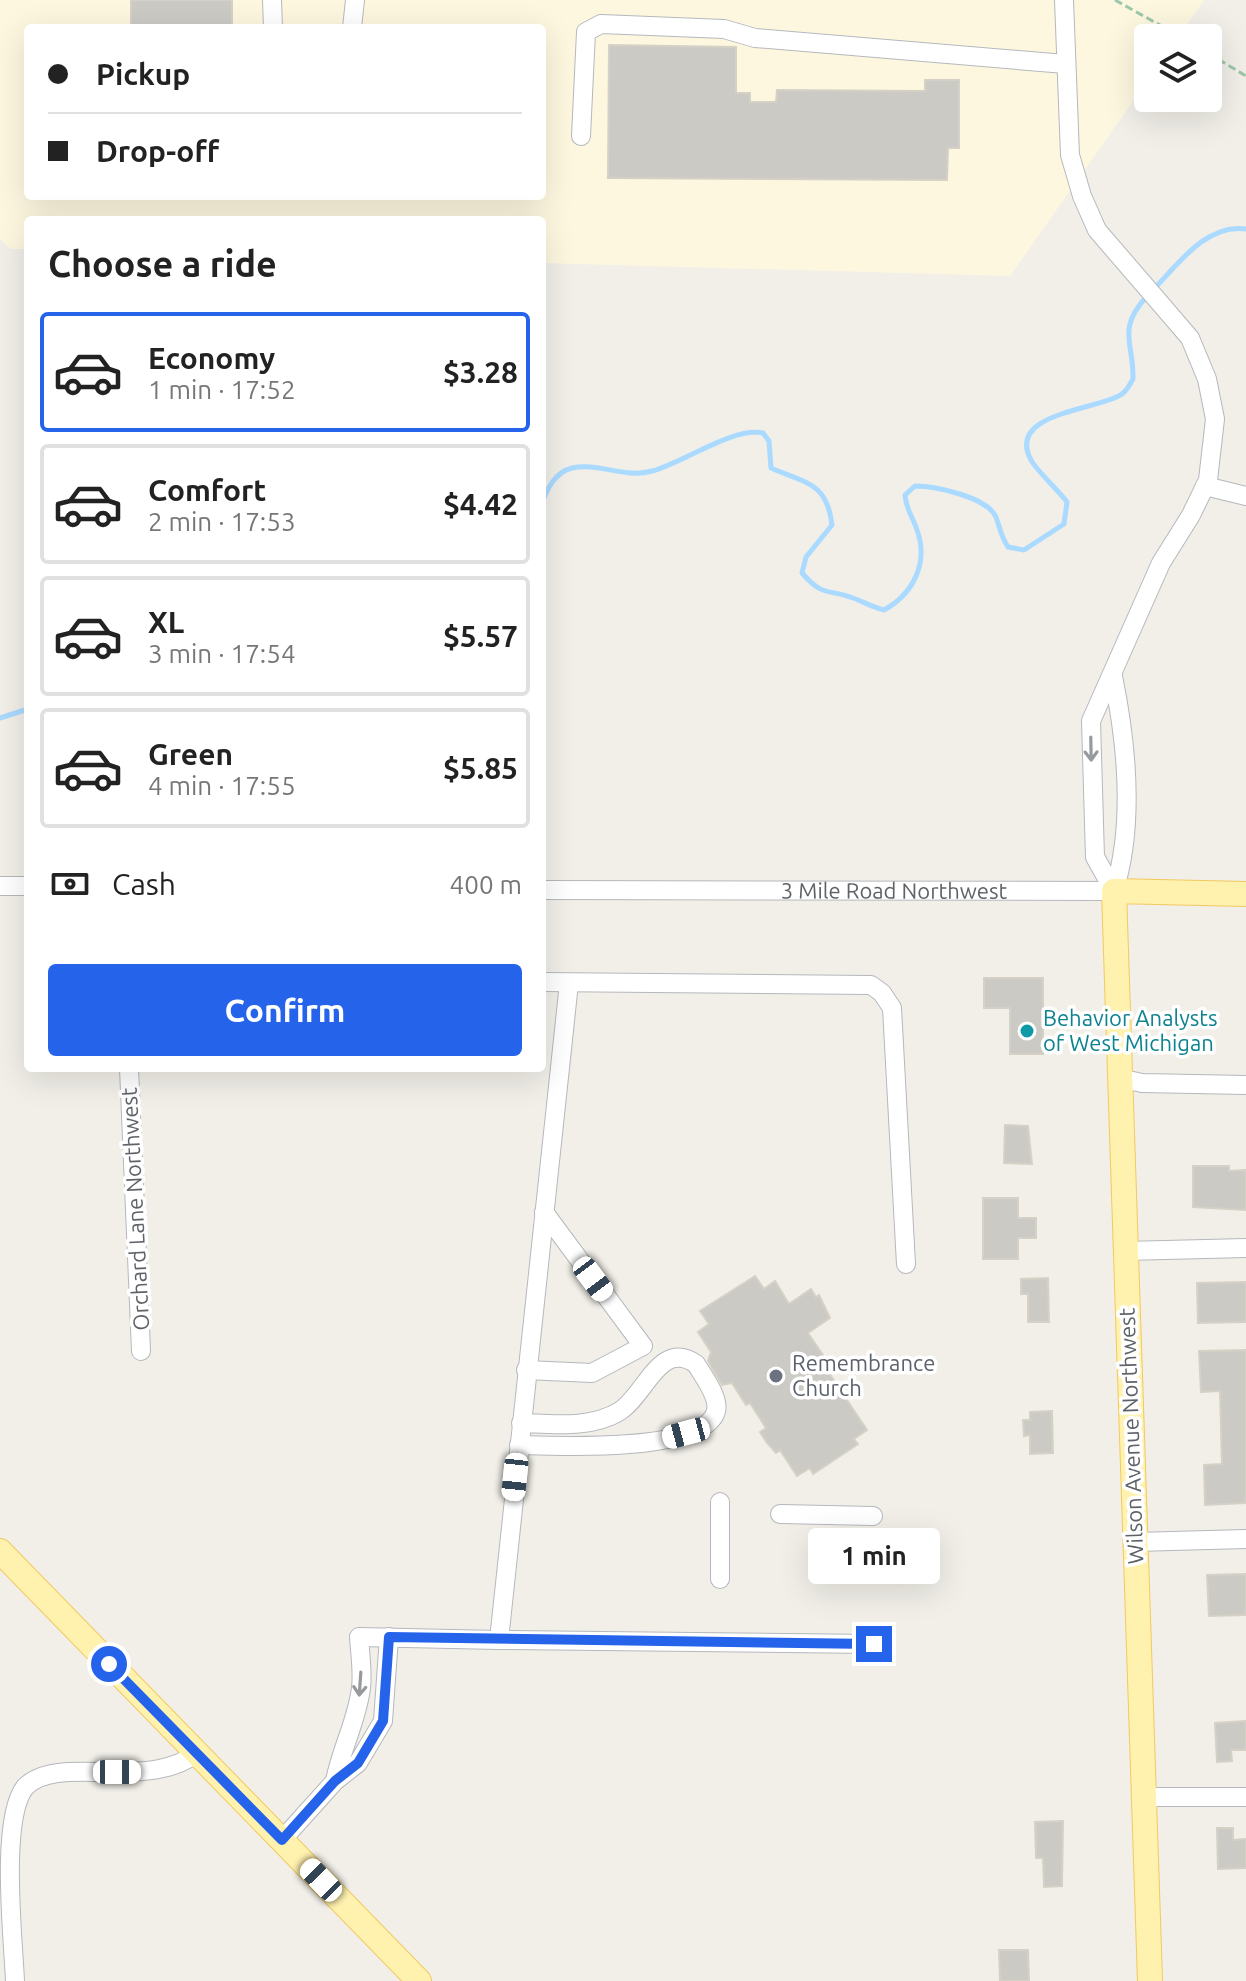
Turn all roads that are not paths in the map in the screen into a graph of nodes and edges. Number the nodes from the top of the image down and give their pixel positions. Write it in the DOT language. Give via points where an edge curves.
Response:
graph roads {
  1 [pos="272,0"];
  2 [pos="355,0"];
  3 [pos="1064,0"];
  4 [pos="273,24"];
  5 [pos="352,24"];
  6 [pos="1065,64"];
  7 [pos="581,136"];
  8 [pos="1205,486"];
  9 [pos="1246,496"];
  10 [pos="1113,676"];
  11 [pos="0,886"];
  12 [pos="24,886"];
  13 [pos="546,890"];
  14 [pos="1114,891"];
  15 [pos="1246,894"];
  16 [pos="546,982"];
  17 [pos="569,983"];
  18 [pos="129,1072"];
  19 [pos="1119,1078"];
  20 [pos="1246,1085"];
  21 [pos="544,1212"];
  22 [pos="1246,1248"];
  23 [pos="1124,1251"];
  24 [pos="906,1264"];
  25 [pos="643,1346"];
  26 [pos="141,1351"];
  27 [pos="659,1365"];
  28 [pos="526,1370"];
  29 [pos="521,1423"];
  30 [pos="519,1445"];
  31 [pos="720,1502"];
  32 [pos="780,1514"];
  33 [pos="873,1516"];
  34 [pos="1246,1539"];
  35 [pos="1135,1542"];
  36 [pos="0,1551"];
  37 [pos="720,1579"];
  38 [pos="389,1637"];
  39 [pos="499,1640"];
  40 [pos="874,1644"];
  41 [pos="197,1753"];
  42 [pos="335,1781"];
  43 [pos="1144,1797"];
  44 [pos="1246,1797"];
  45 [pos="282,1840"];
  46 [pos="15,1981"];
  47 [pos="419,1981"];
  48 [pos="1150,1981"];
  1 -- 4 [label="street"];
  2 -- 5 [label="street"];
  3 -- 6 [label="street"];
  6 -- 7 [label="street" via="755,38 724,29 601,24 586,32"];
  6 -- 8 [label="street" via="1070,155 1097,230 1190,338 1207,379 1215,419"];
  8 -- 9 [label="street"];
  8 -- 10 [label="street" via="1161,563"];
  10 -- 14 [label="street" via="1125,733 1125,857"];
  10 -- 14 [label="street, one-way" via="1091,721 1091,747 1095,857"];
  11 -- 12 [label="street"];
  13 -- 14 [label="street, 3 Mile Road Northwest"];
  14 -- 15 [label="main road, 3 Mile Road Northwest"];
  14 -- 19 [label="main road, Wilson Avenue Northwest"];
  16 -- 17 [label="street"];
  17 -- 21 [label="street"];
  17 -- 24 [label="street" via="871,985 882,993 892,1008"];
  18 -- 26 [label="street, Orchard Lane Northwest"];
  19 -- 20 [label="street"];
  19 -- 23 [label="main road, Wilson Avenue Northwest"];
  21 -- 25 [label="street"];
  21 -- 28 [label="street"];
  22 -- 23 [label="street"];
  23 -- 35 [label="main road, Wilson Avenue Northwest"];
  25 -- 27 [label="street"];
  25 -- 28 [label="street" via="592,1373"];
  27 -- 29 [label="street" via="641,1392 619,1411 579,1424"];
  27 -- 30 [label="street" via="678,1356 696,1364 717,1405 702,1427 626,1446"];
  28 -- 29 [label="street"];
  29 -- 30 [label="street"];
  30 -- 39 [label="street"];
  31 -- 37 [label="street"];
  32 -- 33 [label="street"];
  34 -- 35 [label="street"];
  35 -- 43 [label="main road, Wilson Avenue Northwest"];
  36 -- 41 [label="main road"];
  38 -- 39 [label="street"];
  38 -- 42 [label="street" via="383,1721 358,1763"];
  38 -- 42 [label="street, one-way" via="359,1637 361,1687"];
  39 -- 40 [label="street"];
  41 -- 45 [label="main road"];
  41 -- 46 [label="street" via="182,1765 143,1772 67,1773 25,1786 10,1821"];
  42 -- 45 [label="street"];
  43 -- 44 [label="street"];
  43 -- 48 [label="main road, Wilson Avenue Northwest"];
  45 -- 47 [label="main road"];
}
